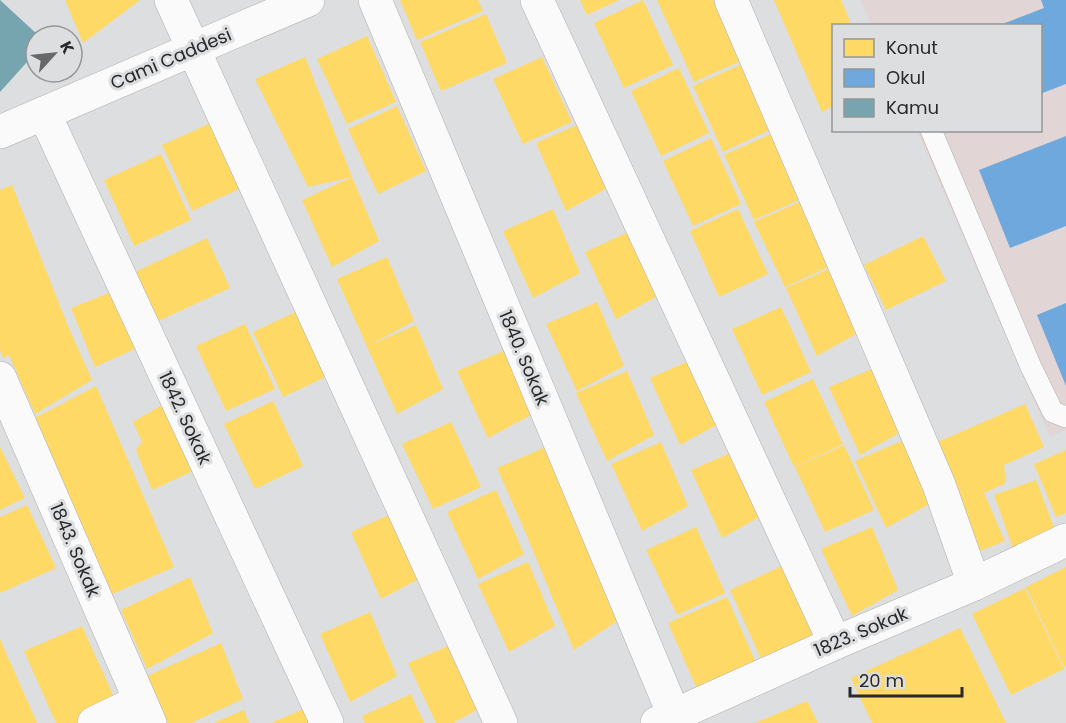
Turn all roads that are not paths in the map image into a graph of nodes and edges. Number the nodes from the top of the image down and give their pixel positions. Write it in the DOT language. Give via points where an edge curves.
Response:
graph roads {
  1 [pos="171,0"];
  2 [pos="308,0"];
  3 [pos="375,0"];
  4 [pos="537,0"];
  5 [pos="731,0"];
  6 [pos="193,49"];
  7 [pos="44,113"];
  8 [pos="0,132"];
  9 [pos="932,132"];
  10 [pos="0,378"];
  11 [pos="1066,417"];
  12 [pos="1066,540"];
  13 [pos="974,584"];
  14 [pos="835,643"];
  15 [pos="145,712"];
  16 [pos="665,719"];
  17 [pos="94,723"];
  18 [pos="327,723"];
  19 [pos="501,723"];
  1 -- 6 [label="street"];
  2 -- 6 [label="street, Cami Caddesi"];
  3 -- 16 [label="street, 1840. Sokak"];
  4 -- 14 [label="street"];
  5 -- 13 [label="street" via="939,485"];
  6 -- 7 [label="street, Cami Caddesi"];
  6 -- 19 [label="street"];
  7 -- 8 [label="street, Cami Caddesi"];
  7 -- 18 [label="street, 1842. Sokak"];
  9 -- 11 [label="lane" via="1030,367 1053,412"];
  10 -- 15 [label="street, 1843. Sokak"];
  12 -- 13 [label="street, 1823. Sokak"];
  13 -- 14 [label="street, 1823. Sokak"];
  14 -- 16 [label="street, 1823. Sokak"];
  15 -- 17 [label="street"];
}
